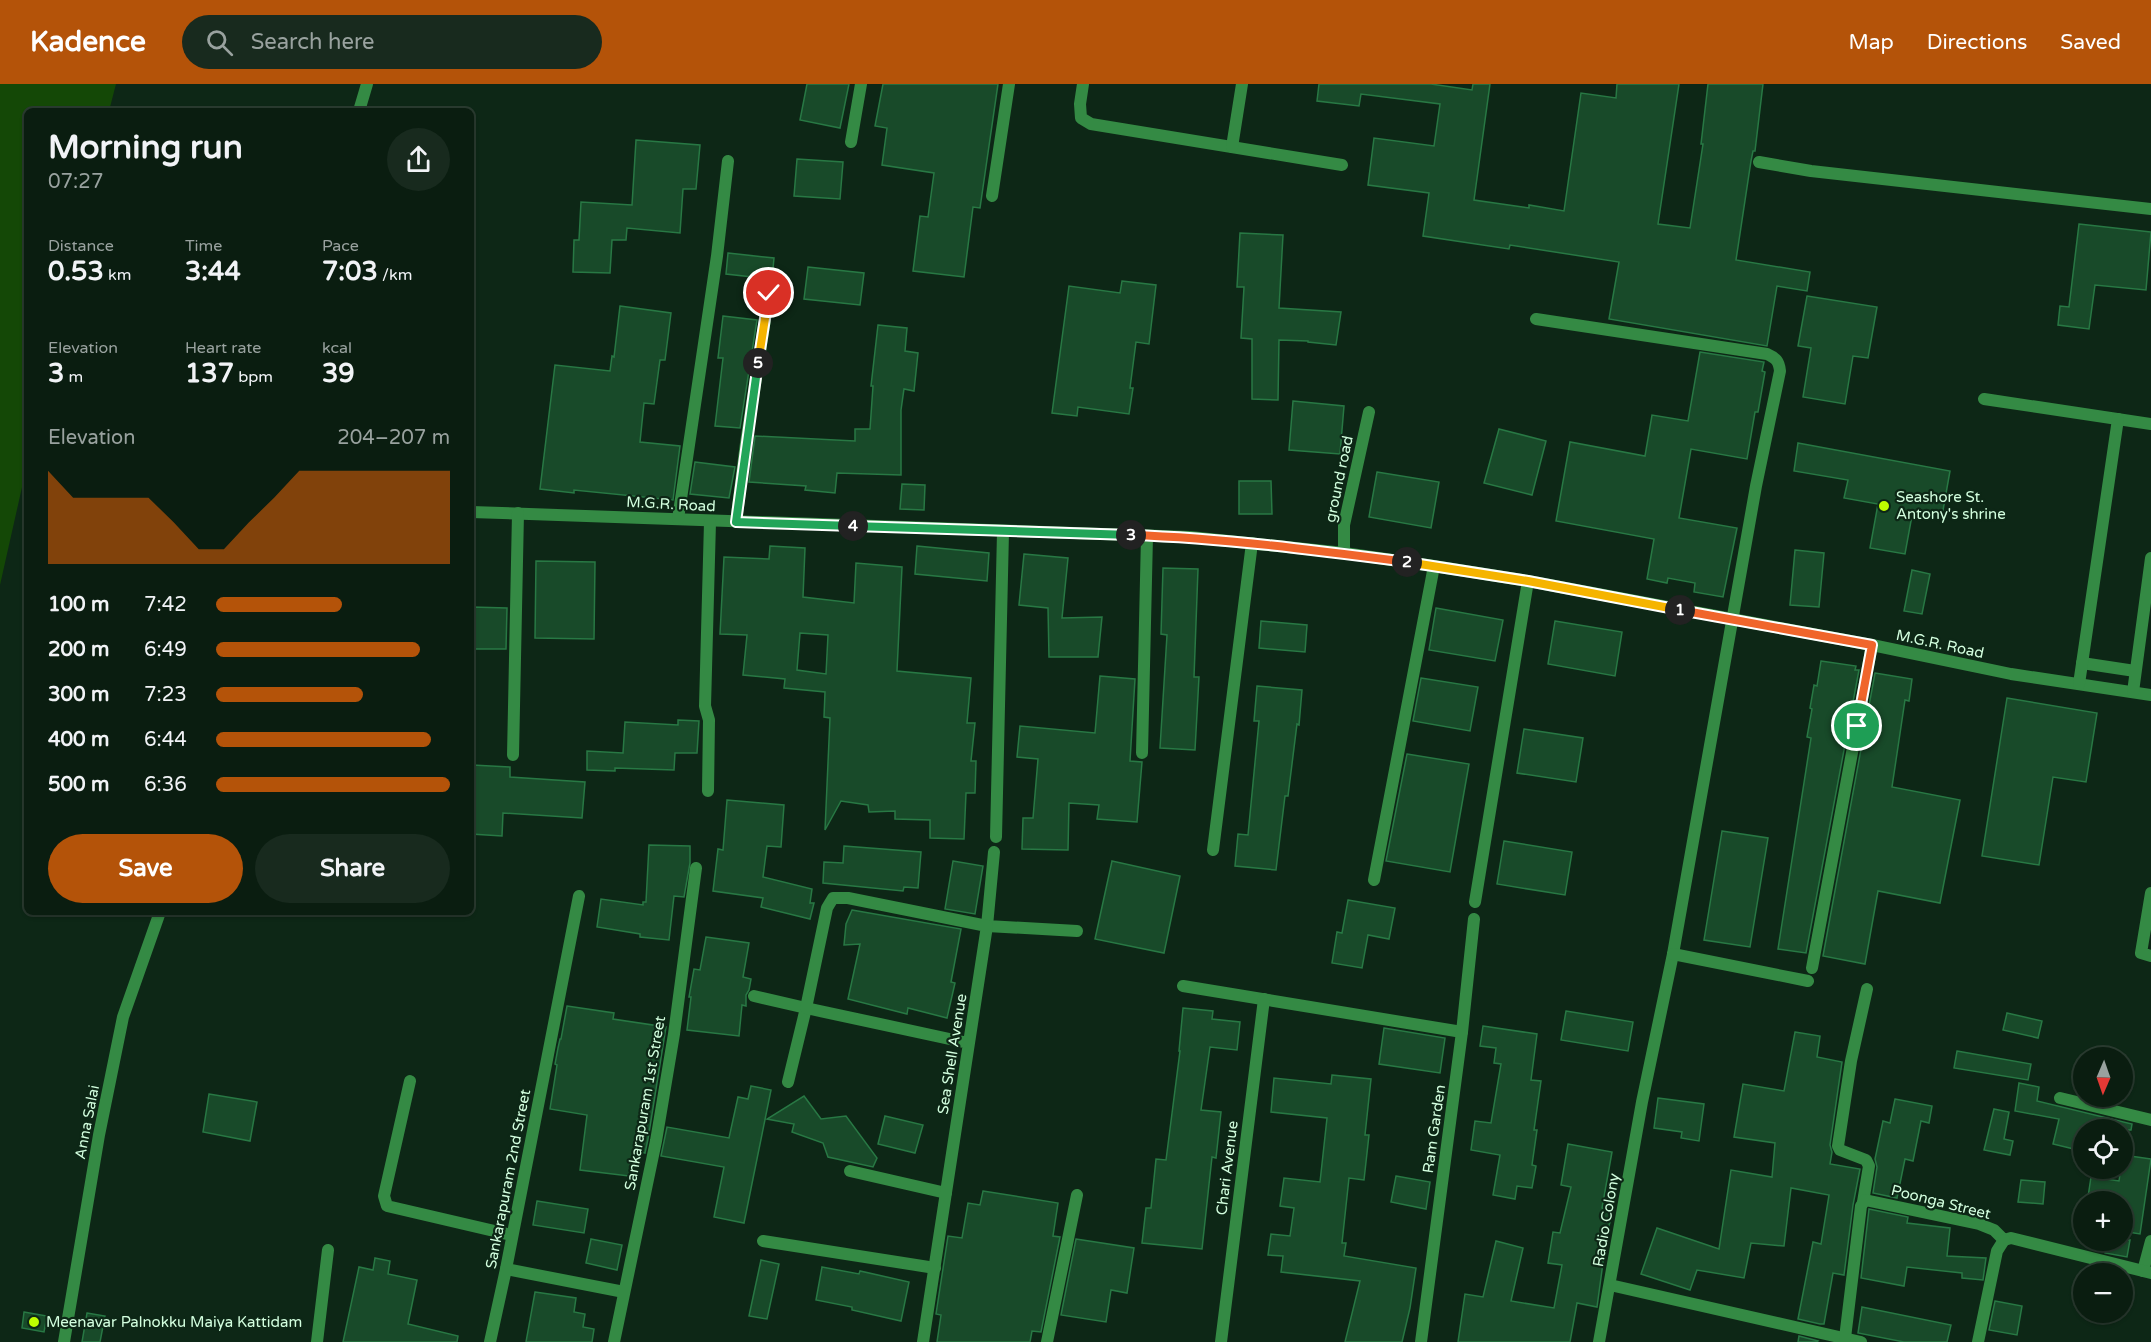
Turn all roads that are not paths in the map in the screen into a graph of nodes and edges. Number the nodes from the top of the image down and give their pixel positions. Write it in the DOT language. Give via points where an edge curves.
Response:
graph roads {
  1 [pos="367,84"];
  2 [pos="861,84"];
  3 [pos="1009,84"];
  4 [pos="1083,84"];
  5 [pos="1242,84"];
  6 [pos="360,108"];
  7 [pos="851,142"];
  8 [pos="1232,147"];
  9 [pos="728,161"];
  10 [pos="1759,162"];
  11 [pos="1342,165"];
  12 [pos="992,196"];
  13 [pos="2151,208"];
  14 [pos="769,293"];
  15 [pos="1536,319"];
  16 [pos="1984,399"];
  17 [pos="1369,412"];
  18 [pos="2118,419"];
  19 [pos="2151,424"];
  20 [pos="474,512"];
  21 [pos="518,513"];
  22 [pos="678,519"];
  23 [pos="710,522"];
  24 [pos="736,522"];
  25 [pos="1003,532"];
  26 [pos="1148,536"];
  27 [pos="1252,543"];
  28 [pos="1344,554"];
  29 [pos="2151,558"];
  30 [pos="1434,566"];
  31 [pos="1528,581"];
  32 [pos="1732,620"];
  33 [pos="1872,645"];
  34 [pos="2082,663"];
  35 [pos="2135,671"];
  36 [pos="2079,684"];
  37 [pos="2133,692"];
  38 [pos="2151,695"];
  39 [pos="1142,753"];
  40 [pos="513,754"];
  41 [pos="708,791"];
  42 [pos="996,837"];
  43 [pos="1213,850"];
  44 [pos="994,852"];
  45 [pos="696,868"];
  46 [pos="1374,880"];
  47 [pos="2151,893"];
  48 [pos="579,896"];
  49 [pos="1475,902"];
  50 [pos="159,915"];
  51 [pos="1474,919"];
  52 [pos="987,926"];
  53 [pos="1077,931"];
  54 [pos="1673,954"];
  55 [pos="2151,956"];
  56 [pos="1812,968"];
  57 [pos="1808,981"];
  58 [pos="1183,986"];
  59 [pos="1867,989"];
  60 [pos="754,996"];
  61 [pos="1264,999"];
  62 [pos="806,1008"];
  63 [pos="1462,1032"];
  64 [pos="969,1043"];
  65 [pos="410,1081"];
  66 [pos="788,1082"];
  67 [pos="2060,1098"];
  68 [pos="2151,1120"];
  69 [pos="849,1171"];
  70 [pos="946,1193"];
  71 [pos="1077,1195"];
  72 [pos="1863,1202"];
  73 [pos="511,1235"];
  74 [pos="2004,1240"];
  75 [pos="763,1241"];
  76 [pos="2151,1241"];
  77 [pos="328,1250"];
  78 [pos="935,1268"];
  79 [pos="506,1269"];
  80 [pos="2147,1272"];
  81 [pos="1610,1285"];
  82 [pos="624,1292"];
  83 [pos="1845,1338"];
  84 [pos="64,1342"];
  85 [pos="317,1342"];
  86 [pos="490,1342"];
  87 [pos="614,1342"];
  88 [pos="923,1342"];
  89 [pos="1047,1342"];
  90 [pos="1221,1342"];
  91 [pos="1421,1342"];
  92 [pos="1599,1342"];
  93 [pos="1861,1342"];
  94 [pos="1978,1342"];
  1 -- 6 [label="street"];
  2 -- 7 [label="street"];
  3 -- 12 [label="street"];
  4 -- 8 [label="street" via="1081,118 1091,124"];
  5 -- 8 [label="street"];
  8 -- 11 [label="street"];
  9 -- 22 [label="street"];
  10 -- 13 [label="street"];
  14 -- 24 [label="street"];
  15 -- 32 [label="street, Radio Colony" via="1767,354 1779,363"];
  16 -- 18 [label="street"];
  17 -- 28 [label="street, ground road" via="1344,525"];
  18 -- 19 [label="street"];
  18 -- 34 [label="street"];
  20 -- 21 [label="street, M.G.R. Road"];
  21 -- 22 [label="street, M.G.R. Road"];
  21 -- 40 [label="street"];
  22 -- 23 [label="street, M.G.R. Road"];
  23 -- 24 [label="street, M.G.R. Road"];
  23 -- 41 [label="street" via="705,706 709,720"];
  24 -- 25 [label="street, M.G.R. Road"];
  25 -- 26 [label="street, M.G.R. Road"];
  25 -- 42 [label="street"];
  26 -- 27 [label="street, M.G.R. Road"];
  26 -- 39 [label="street"];
  27 -- 28 [label="street, M.G.R. Road"];
  27 -- 43 [label="street"];
  28 -- 30 [label="street, M.G.R. Road"];
  29 -- 35 [label="street"];
  30 -- 31 [label="street, M.G.R. Road"];
  30 -- 46 [label="street"];
  31 -- 32 [label="street, M.G.R. Road"];
  31 -- 49 [label="street"];
  32 -- 33 [label="street, M.G.R. Road"];
  32 -- 54 [label="street, Radio Colony"];
  33 -- 36 [label="street, M.G.R. Road"];
  33 -- 56 [label="street"];
  34 -- 35 [label="street"];
  34 -- 36 [label="street"];
  35 -- 37 [label="street"];
  36 -- 37 [label="street, M.G.R. Road"];
  37 -- 38 [label="street, M.G.R. Road"];
  44 -- 52 [label="street, Sea Shell Avenue"];
  45 -- 82 [label="street, Sankarapuram 1st Street" via="656,1141"];
  47 -- 55 [label="street" via="2140,953"];
  48 -- 73 [label="street, Sankarapuram 2nd Street"];
  50 -- 84 [label="street, Anna Salai" via="123,1017"];
  51 -- 63 [label="street, Ram Garden"];
  52 -- 53 [label="street"];
  52 -- 62 [label="street" via="833,898 827,908"];
  52 -- 64 [label="street, Sea Shell Avenue"];
  54 -- 57 [label="street"];
  54 -- 81 [label="street, Radio Colony"];
  58 -- 61 [label="street"];
  59 -- 72 [label="street" via="1838,1146 1866,1160 1869,1166"];
  60 -- 62 [label="street"];
  61 -- 63 [label="street"];
  61 -- 90 [label="street, Chari Avenue"];
  62 -- 64 [label="street"];
  62 -- 66 [label="street"];
  63 -- 91 [label="street, Ram Garden"];
  64 -- 70 [label="street, Sea Shell Avenue"];
  65 -- 73 [label="street" via="384,1196 387,1206"];
  67 -- 68 [label="street"];
  69 -- 70 [label="street"];
  70 -- 78 [label="street, Sea Shell Avenue"];
  71 -- 89 [label="street"];
  72 -- 74 [label="street, Poonga Street" via="1870,1200 1979,1224 1994,1230"];
  72 -- 83 [label="street"];
  73 -- 79 [label="street, Sankarapuram 2nd Street"];
  74 -- 80 [label="street, Poonga Street" via="2011,1238"];
  74 -- 94 [label="street" via="1997,1251"];
  75 -- 78 [label="street"];
  76 -- 80 [label="street"];
  77 -- 85 [label="street"];
  78 -- 88 [label="street, Sea Shell Avenue"];
  79 -- 82 [label="street"];
  79 -- 86 [label="street, Sankarapuram 2nd Street"];
  81 -- 83 [label="street"];
  81 -- 92 [label="street, Radio Colony"];
  82 -- 87 [label="street, Sankarapuram 1st Street"];
  83 -- 93 [label="street"];
}
